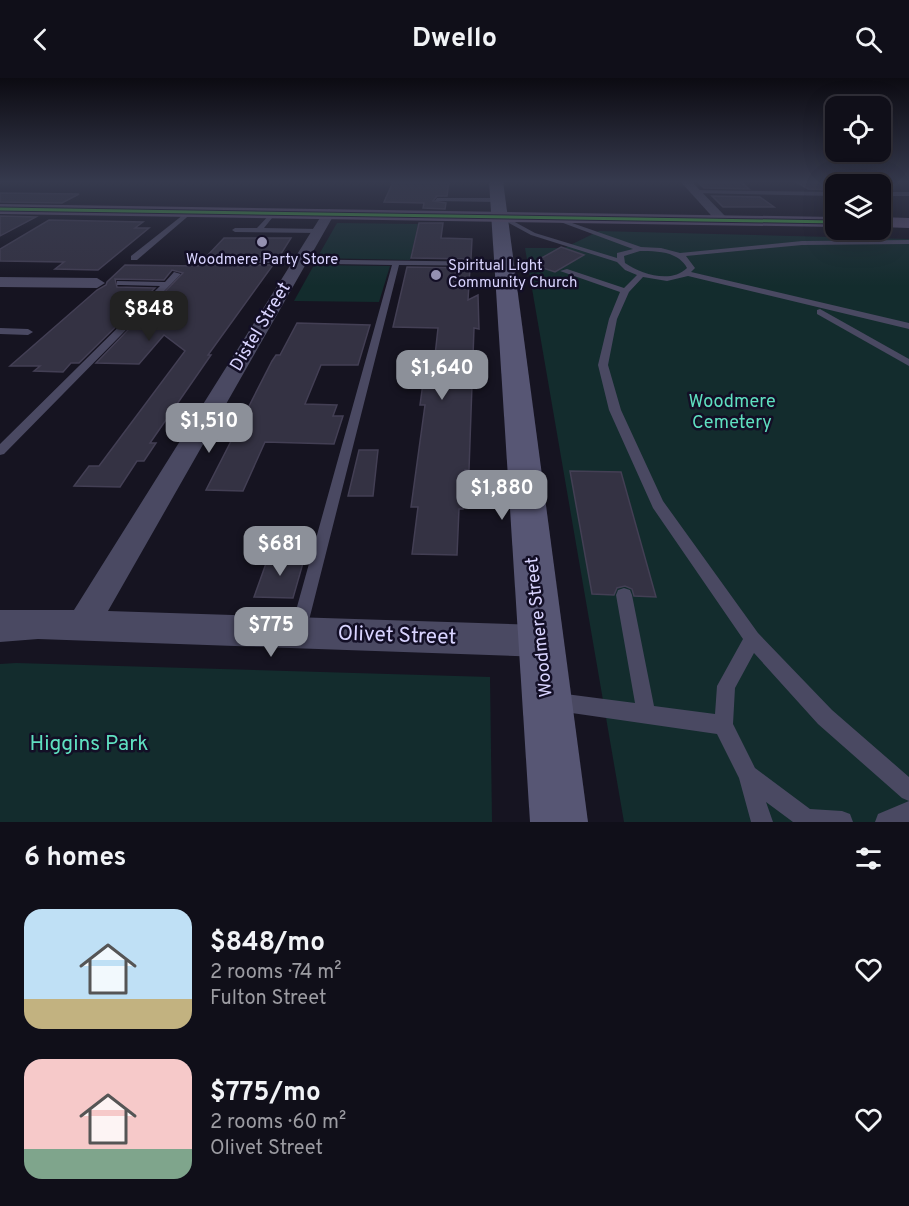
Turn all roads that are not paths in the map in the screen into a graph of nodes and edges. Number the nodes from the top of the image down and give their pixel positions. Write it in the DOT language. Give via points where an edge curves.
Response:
graph roads {
  1 [pos="185,216"];
  2 [pos="271,216"];
  3 [pos="327,216"];
  4 [pos="500,216"];
  5 [pos="515,216"];
  6 [pos="546,216"];
  7 [pos="718,216"];
  8 [pos="550,217"];
  9 [pos="722,220"];
  10 [pos="825,222"];
  11 [pos="891,222"];
  12 [pos="909,223"];
  13 [pos="235,230"];
  14 [pos="259,230"];
  15 [pos="319,231"];
  16 [pos="909,242"];
  17 [pos="639,249"];
  18 [pos="680,255"];
  19 [pos="134,258"];
  20 [pos="210,260"];
  21 [pos="300,261"];
  22 [pos="620,261"];
  23 [pos="396,262"];
  24 [pos="504,264"];
  25 [pos="564,272"];
  26 [pos="686,273"];
  27 [pos="177,274"];
  28 [pos="642,274"];
  29 [pos="0,282"];
  30 [pos="97,283"];
  31 [pos="120,283"];
  32 [pos="166,284"];
  33 [pos="625,291"];
  34 [pos="803,303"];
  35 [pos="909,326"];
  36 [pos="0,331"];
  37 [pos="28,332"];
  38 [pos="909,363"];
  39 [pos="0,451"];
  40 [pos="624,595"];
  41 [pos="0,626"];
  42 [pos="82,626"];
  43 [pos="297,633"];
  44 [pos="752,639"];
  45 [pos="542,641"];
  46 [pos="548,701"];
  47 [pos="646,714"];
  48 [pos="723,725"];
  49 [pos="748,775"];
  50 [pos="909,791"];
  51 [pos="559,822"];
  52 [pos="762,822"];
  53 [pos="842,822"];
  1 -- 19 [label="lane"];
  2 -- 14 [label="lane"];
  3 -- 15 [label="street, Distel Street"];
  4 -- 24 [label="street, Woodmere Street"];
  5 -- 22 [label="lane" via="533,234"];
  6 -- 8 [label="main road"];
  7 -- 9 [label="street"];
  8 -- 9 [label="main road"];
  8 -- 17 [label="lane"];
  9 -- 10 [label="main road"];
  11 -- 12 [label="main road"];
  13 -- 14 [label="lane"];
  14 -- 15 [label="lane"];
  15 -- 21 [label="street, Distel Street"];
  16 -- 18 [label="lane" via="802,243"];
  17 -- 18 [label="lane"];
  17 -- 22 [label="lane" via="620,255"];
  18 -- 26 [label="lane" via="691,268"];
  20 -- 21 [label="lane"];
  21 -- 23 [label="lane"];
  21 -- 42 [label="street, Distel Street"];
  22 -- 28 [label="lane"];
  23 -- 24 [label="lane"];
  23 -- 43 [label="lane"];
  24 -- 45 [label="street, Woodmere Street"];
  25 -- 33 [label="lane"];
  26 -- 28 [label="lane" via="672,277"];
  26 -- 34 [label="lane"];
  27 -- 32 [label="lane"];
  28 -- 33 [label="lane"];
  29 -- 30 [label="street"];
  31 -- 32 [label="lane"];
  32 -- 39 [label="lane"];
  33 -- 44 [label="lane" via="613,319 603,365 615,410 658,504"];
  34 -- 35 [label="lane"];
  34 -- 38 [label="lane"];
  36 -- 37 [label="lane"];
  40 -- 47 [label="lane"];
  41 -- 42 [label="street, Olivet Street"];
  42 -- 43 [label="street, Olivet Street"];
  43 -- 45 [label="street, Olivet Street"];
  44 -- 48 [label="lane" via="726,686"];
  44 -- 50 [label="lane" via="825,717"];
  45 -- 46 [label="street, Woodmere Street"];
  46 -- 47 [label="lane"];
  46 -- 51 [label="street, Woodmere Street"];
  47 -- 48 [label="lane"];
  48 -- 49 [label="lane"];
  49 -- 52 [label="lane"];
  49 -- 53 [label="lane" via="806,819"];
}
